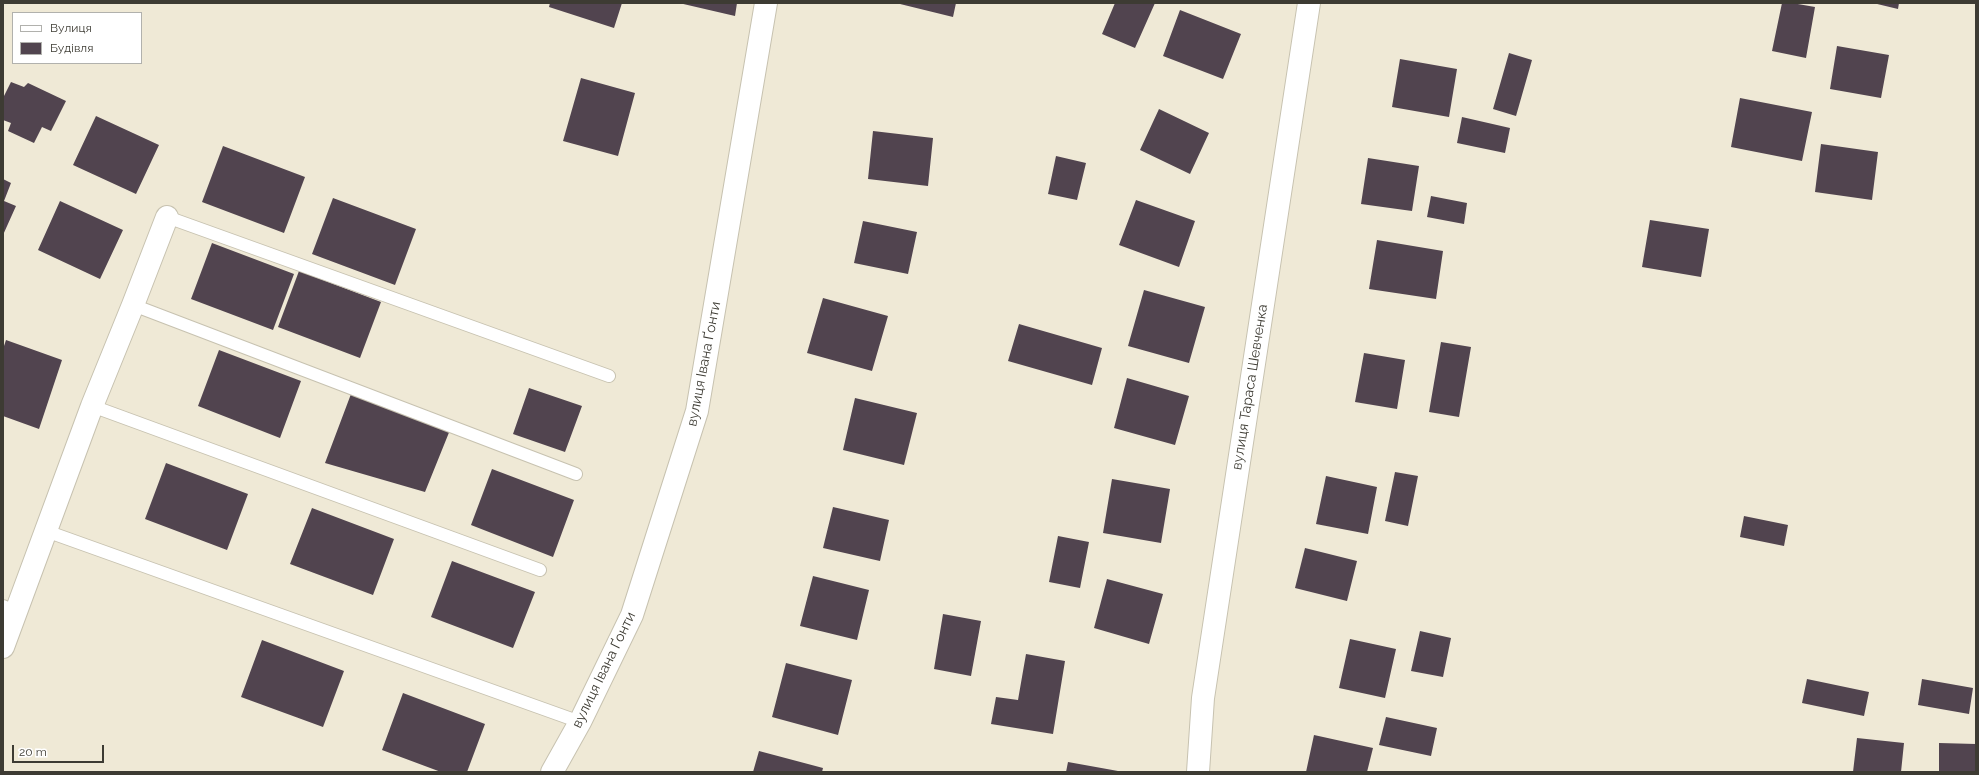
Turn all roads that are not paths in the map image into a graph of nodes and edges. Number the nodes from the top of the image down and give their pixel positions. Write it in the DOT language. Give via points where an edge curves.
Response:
graph roads {
  1 [pos="766,3"];
  2 [pos="1309,3"];
  3 [pos="167,216"];
  4 [pos="133,305"];
  5 [pos="609,376"];
  6 [pos="92,406"];
  7 [pos="576,474"];
  8 [pos="46,531"];
  9 [pos="540,570"];
  10 [pos="10,609"];
  11 [pos="3,647"];
  12 [pos="580,722"];
  13 [pos="552,772"];
  14 [pos="1198,772"];
  1 -- 12 [label="street, вулиця Івана Ґонти" via="697,412 632,615"];
  2 -- 14 [label="street, вулиця Тараса Шевченка" via="1203,698"];
  3 -- 4 [label="street"];
  3 -- 5 [label="lane"];
  4 -- 6 [label="street"];
  4 -- 7 [label="lane"];
  6 -- 8 [label="street"];
  6 -- 9 [label="lane"];
  8 -- 10 [label="street"];
  8 -- 12 [label="lane"];
  10 -- 11 [label="street"];
  12 -- 13 [label="street, вулиця Івана Ґонти"];
}
